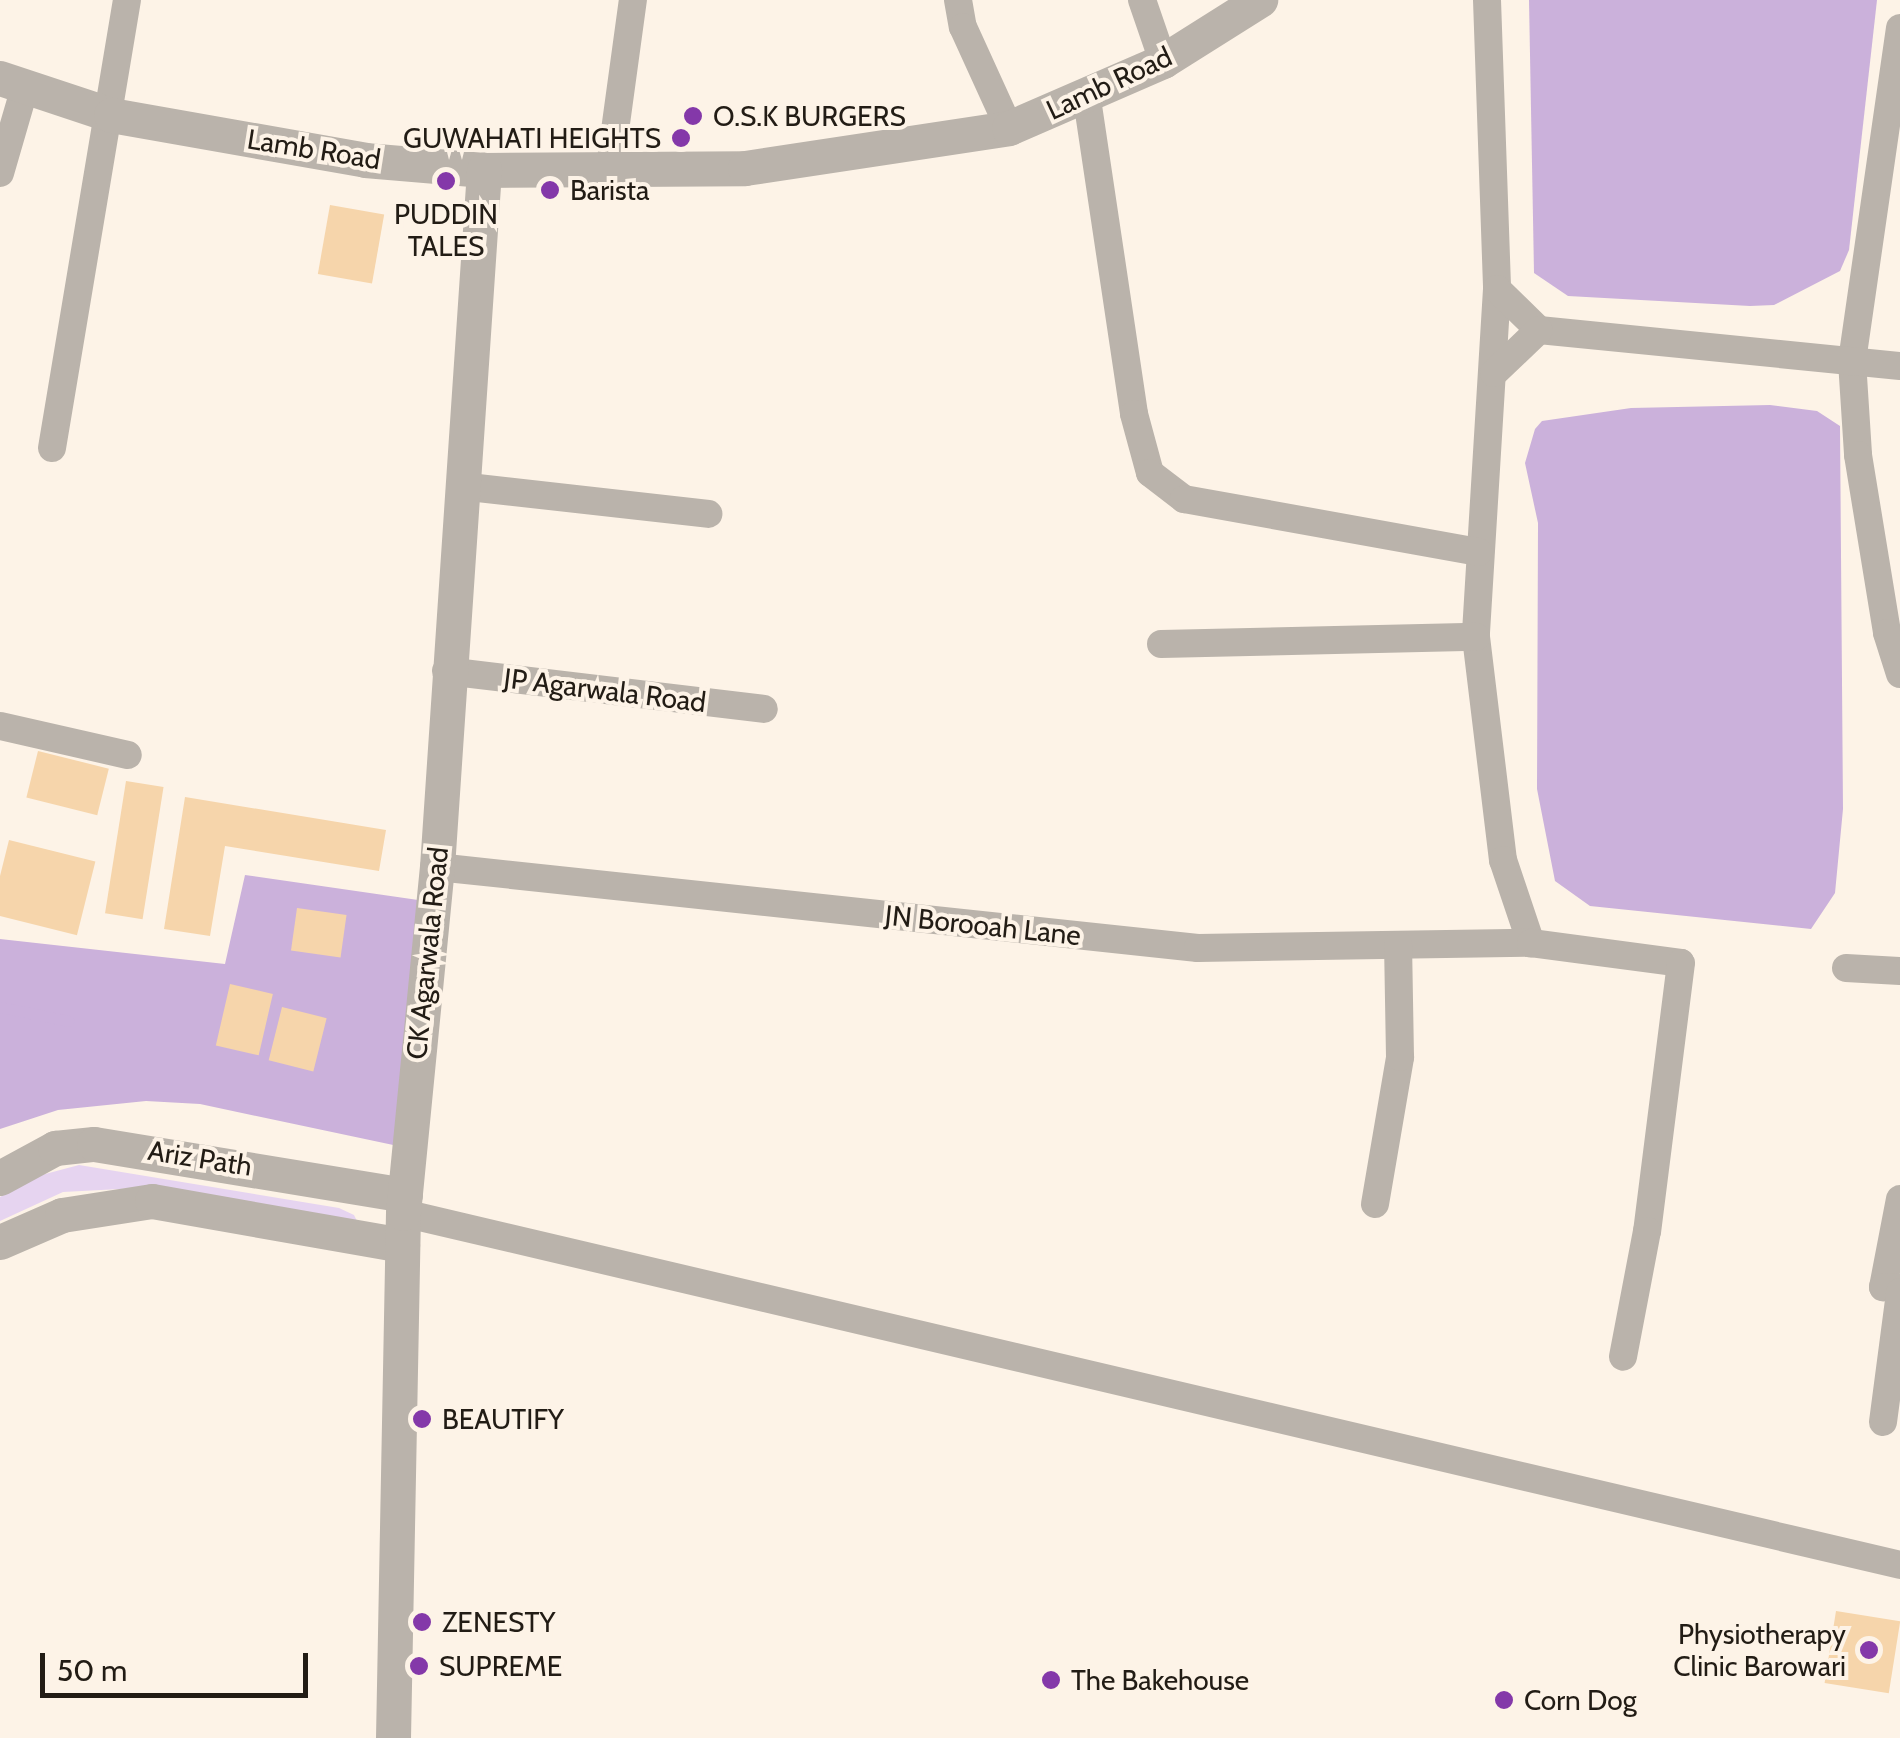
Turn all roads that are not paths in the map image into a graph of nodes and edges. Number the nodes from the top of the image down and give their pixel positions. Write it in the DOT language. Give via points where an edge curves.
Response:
graph roads {
  1 [pos="127,0"];
  2 [pos="633,0"];
  3 [pos="958,0"];
  4 [pos="1142,0"];
  5 [pos="1260,0"];
  6 [pos="1487,0"];
  7 [pos="1900,28"];
  8 [pos="1163,60"];
  9 [pos="13,82"];
  10 [pos="1087,99"];
  11 [pos="110,115"];
  12 [pos="1009,128"];
  13 [pos="610,167"];
  14 [pos="484,170"];
  15 [pos="0,174"];
  16 [pos="1498,289"];
  17 [pos="1539,330"];
  18 [pos="1852,361"];
  19 [pos="1900,366"];
  20 [pos="1494,373"];
  21 [pos="52,448"];
  22 [pos="460,486"];
  23 [pos="708,514"];
  24 [pos="1478,552"];
  25 [pos="1476,637"];
  26 [pos="1161,644"];
  27 [pos="446,671"];
  28 [pos="1900,674"];
  29 [pos="764,709"];
  30 [pos="0,726"];
  31 [pos="128,755"];
  32 [pos="437,867"];
  33 [pos="1532,943"];
  34 [pos="1398,946"];
  35 [pos="1846,968"];
  36 [pos="1900,971"];
  37 [pos="0,1178"];
  38 [pos="1900,1199"];
  39 [pos="1375,1204"];
  40 [pos="404,1218"];
  41 [pos="0,1242"];
  42 [pos="1900,1290"];
  43 [pos="1623,1357"];
  44 [pos="1884,1422"];
  45 [pos="1900,1565"];
  46 [pos="393,1738"];
  1 -- 11 [label="street"];
  2 -- 13 [label="street"];
  3 -- 12 [label="street" via="963,27"];
  4 -- 8 [label="street"];
  5 -- 8 [label="street, Lamb Road"];
  6 -- 16 [label="street"];
  7 -- 18 [label="street"];
  8 -- 10 [label="street, Lamb Road"];
  9 -- 11 [label="street, Lamb Road"];
  9 -- 15 [label="street"];
  10 -- 12 [label="street, Lamb Road"];
  10 -- 24 [label="street" via="1134,414 1150,473 1184,498"];
  11 -- 14 [label="street, Lamb Road" via="366,160"];
  11 -- 21 [label="street"];
  12 -- 13 [label="street, Lamb Road" via="745,168"];
  13 -- 14 [label="street, Lamb Road"];
  14 -- 22 [label="street, CK Agarwala Road"];
  16 -- 17 [label="street"];
  16 -- 20 [label="street"];
  17 -- 18 [label="street"];
  17 -- 20 [label="street"];
  18 -- 19 [label="street"];
  18 -- 28 [label="street" via="1858,455 1887,633"];
  20 -- 24 [label="street"];
  22 -- 23 [label="street"];
  22 -- 27 [label="street, CK Agarwala Road"];
  24 -- 25 [label="street"];
  25 -- 26 [label="street"];
  25 -- 33 [label="street" via="1503,860"];
  27 -- 29 [label="street, JP Agarwala Road"];
  27 -- 32 [label="street, CK Agarwala Road"];
  30 -- 31 [label="street"];
  32 -- 34 [label="street, JN Borooah Lane" via="1198,948"];
  32 -- 40 [label="street, CK Agarwala Road"];
  33 -- 34 [label="street, JN Borooah Lane"];
  33 -- 43 [label="street, JN Borooah Lane" via="1681,963 1648,1231"];
  34 -- 39 [label="street" via="1400,1057"];
  35 -- 36 [label="street"];
  37 -- 40 [label="street, Ariz Path" via="55,1148 94,1144"];
  38 -- 42 [label="street" via="1883,1287"];
  40 -- 41 [label="street, Ariz Path" via="152,1201 62,1215"];
  40 -- 45 [label="street"];
  40 -- 46 [label="street, CK Agarwala Road"];
  42 -- 44 [label="street"];
}
